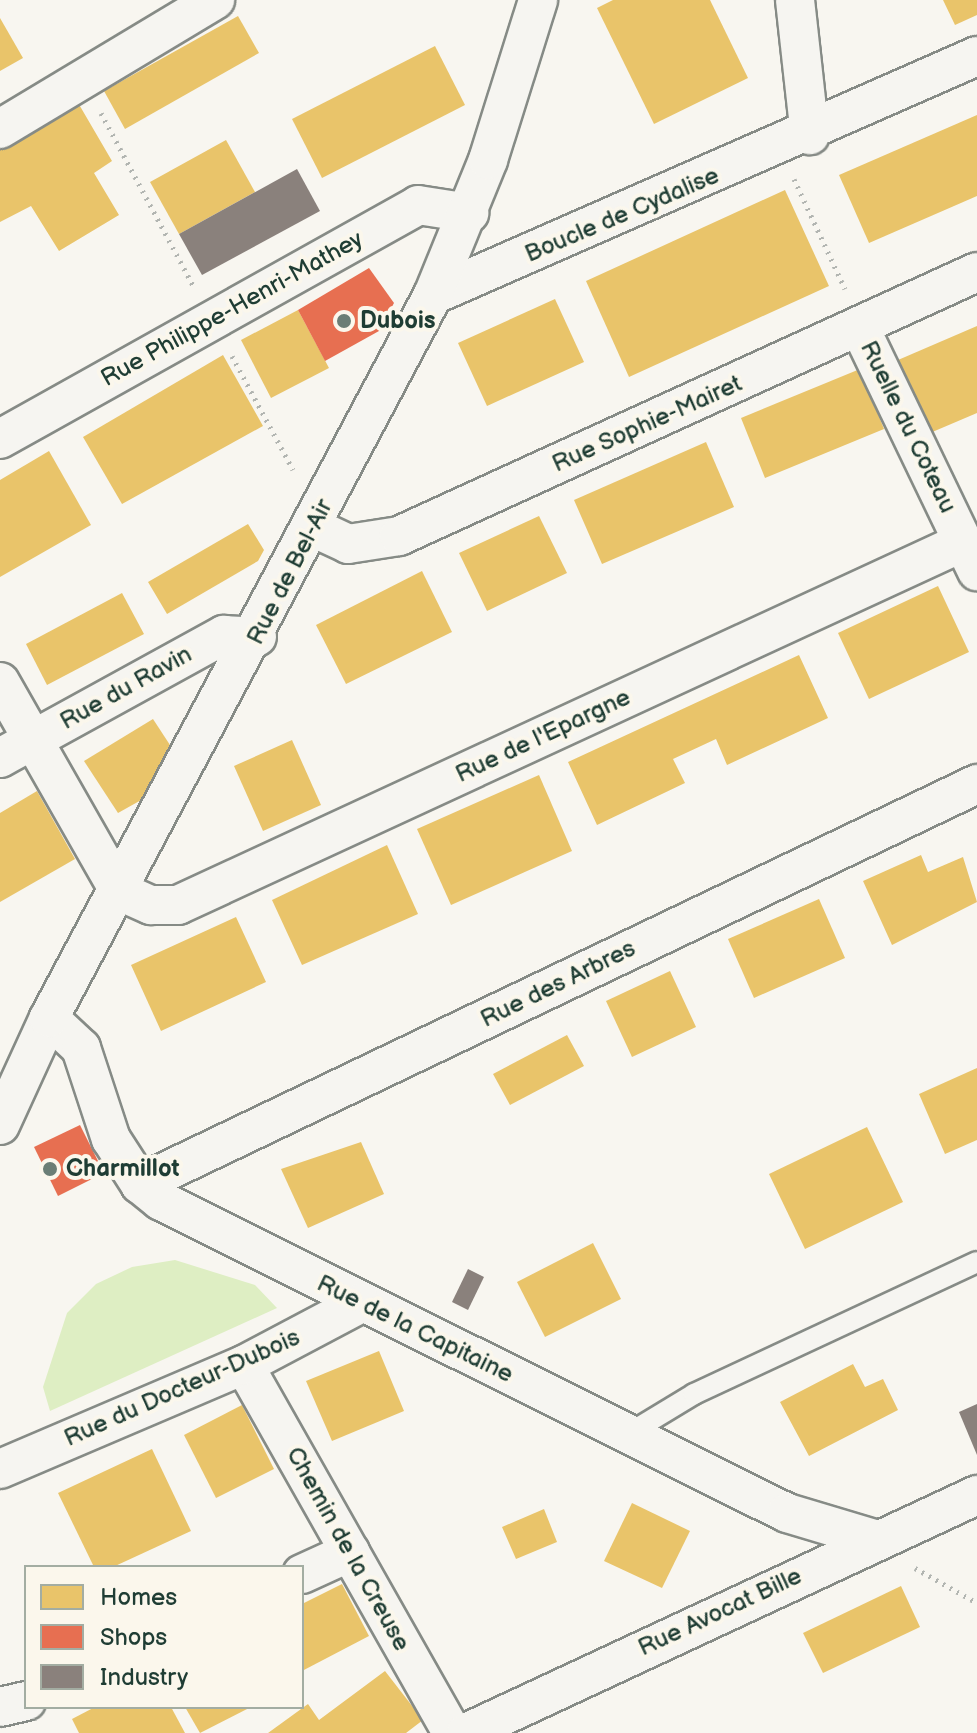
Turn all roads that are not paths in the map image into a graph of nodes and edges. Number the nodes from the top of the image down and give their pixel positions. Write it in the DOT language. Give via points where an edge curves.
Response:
graph roads {
  1 [pos="215,0"];
  2 [pos="538,0"];
  3 [pos="795,0"];
  4 [pos="977,56"];
  5 [pos="0,129"];
  6 [pos="795,141"];
  7 [pos="469,213"];
  8 [pos="977,272"];
  9 [pos="433,295"];
  10 [pos="860,328"];
  11 [pos="0,439"];
  12 [pos="312,527"];
  13 [pos="970,556"];
  14 [pos="257,637"];
  15 [pos="0,682"];
  16 [pos="35,738"];
  17 [pos="0,758"];
  18 [pos="977,784"];
  19 [pos="119,891"];
  20 [pos="49,1018"];
  21 [pos="0,1125"];
  22 [pos="140,1184"];
  23 [pos="977,1262"];
  24 [pos="361,1303"];
  25 [pos="244,1365"];
  26 [pos="628,1434"];
  27 [pos="0,1469"];
  28 [pos="977,1495"];
  29 [pos="874,1539"];
  30 [pos="350,1552"];
  31 [pos="304,1573"];
  32 [pos="24,1701"];
  33 [pos="0,1707"];
  34 [pos="452,1733"];
  35 [pos="466,1733"];
  1 -- 5 [label="street"];
  2 -- 7 [label="street, Rue de Bel-Air"];
  3 -- 6 [label="street"];
  4 -- 6 [label="street, Boucle de Cydalise"];
  6 -- 9 [label="street, Boucle de Cydalise"];
  7 -- 9 [label="street, Rue de Bel-Air"];
  7 -- 11 [label="street, Rue Philippe-Henri-Mathey" via="418,205"];
  8 -- 10 [label="street, Rue Sophie-Mairet"];
  9 -- 12 [label="street, Rue de Bel-Air"];
  10 -- 12 [label="street, Rue Sophie-Mairet" via="399,536 348,544"];
  10 -- 13 [label="street, Ruelle du Coteau"];
  12 -- 14 [label="street, Rue de Bel-Air"];
  13 -- 19 [label="street, Rue de l'Epargne" via="178,905 151,905"];
  14 -- 16 [label="street, Rue du Ravin" via="224,635"];
  14 -- 19 [label="street, Rue de Bel-Air"];
  15 -- 16 [label="street"];
  16 -- 17 [label="street, Rue du Ravin"];
  16 -- 19 [label="street"];
  18 -- 22 [label="street, Rue des Arbres"];
  19 -- 20 [label="street, Rue de Bel-Air"];
  20 -- 21 [label="street, Rue de Bel-Air"];
  20 -- 22 [label="street, Rue de la Capitaine" via="81,1048 111,1139"];
  22 -- 24 [label="street, Rue de la Capitaine"];
  23 -- 26 [label="lane" via="694,1394"];
  24 -- 25 [label="street, Rue du Docteur-Dubois"];
  24 -- 26 [label="street, Rue de la Capitaine"];
  25 -- 27 [label="street, Rue du Docteur-Dubois"];
  25 -- 30 [label="street, Chemin de la Creuse"];
  26 -- 29 [label="street, Rue de la Capitaine" via="787,1513"];
  28 -- 29 [label="street, Rue Avocat Bille"];
  29 -- 35 [label="street, Rue Avocat Bille"];
  30 -- 31 [label="street"];
  30 -- 34 [label="street, Chemin de la Creuse"];
  32 -- 33 [label="street"];
}
